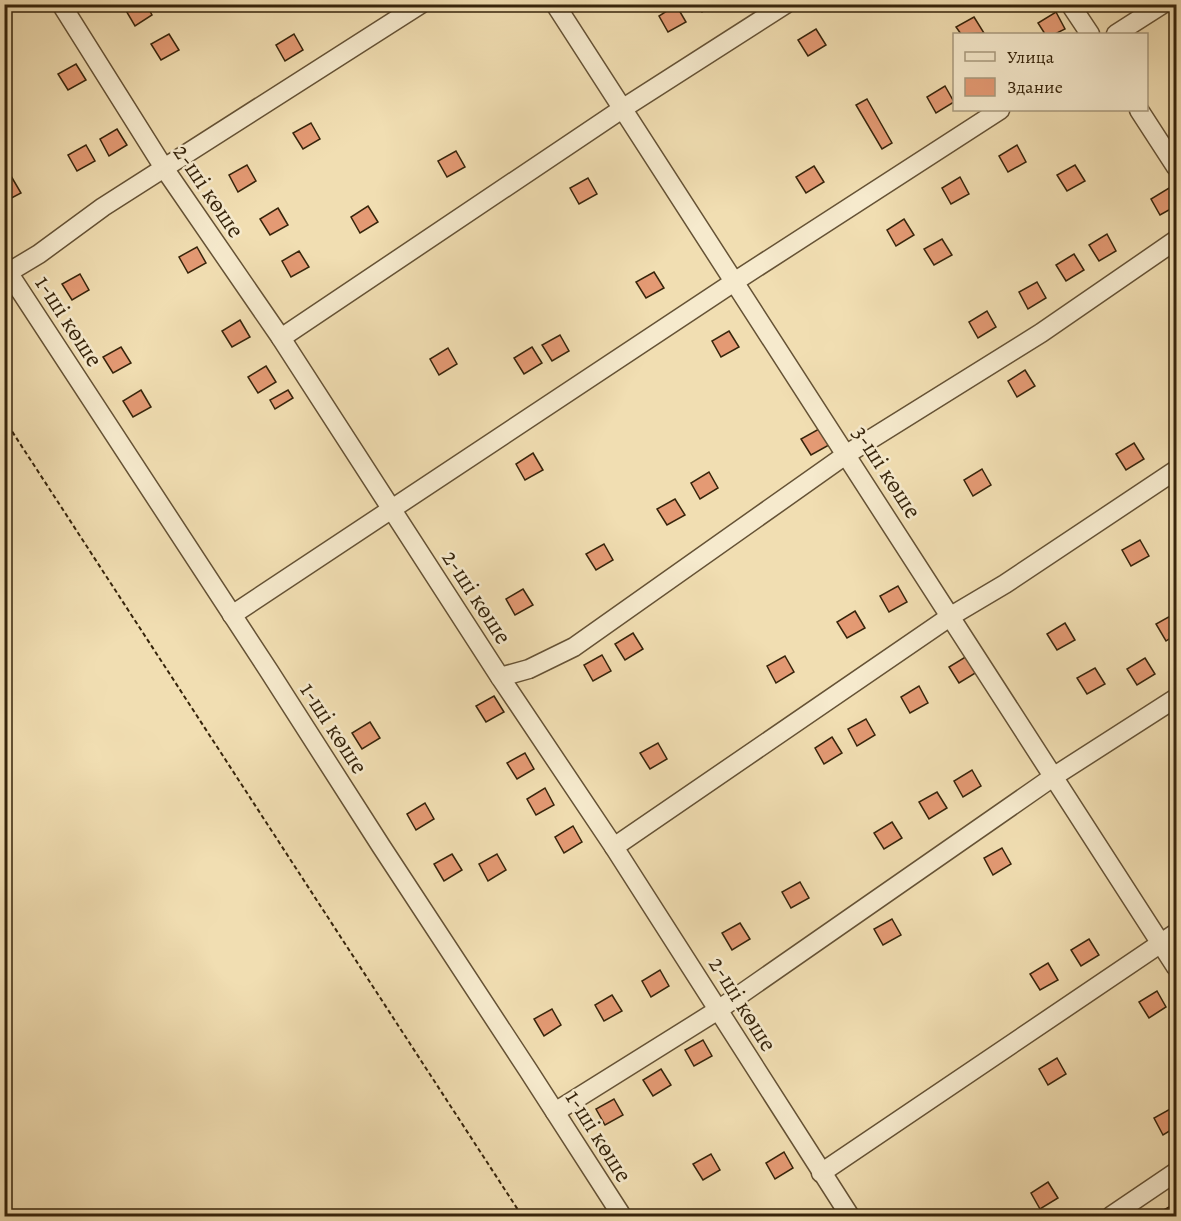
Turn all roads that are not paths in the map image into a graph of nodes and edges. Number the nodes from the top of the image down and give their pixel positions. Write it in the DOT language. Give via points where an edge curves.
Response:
graph roads {
  1 [pos="421,4"];
  2 [pos="555,4"];
  3 [pos="786,4"];
  4 [pos="1070,4"];
  5 [pos="1163,4"];
  6 [pos="67,7"];
  7 [pos="1089,33"];
  8 [pos="1118,33"];
  9 [pos="622,109"];
  10 [pos="998,111"];
  11 [pos="1140,111"];
  12 [pos="1176,167"];
  13 [pos="164,168"];
  14 [pos="1176,240"];
  15 [pos="7,269"];
  16 [pos="734,282"];
  17 [pos="281,338"];
  18 [pos="847,454"];
  19 [pos="1176,470"];
  20 [pos="393,510"];
  21 [pos="232,615"];
  22 [pos="951,616"];
  23 [pos="500,677"];
  24 [pos="1176,698"];
  25 [pos="1053,777"];
  26 [pos="614,847"];
  27 [pos="1169,938"];
  28 [pos="1176,967"];
  29 [pos="718,1010"];
  30 [pos="555,1112"];
  31 [pos="1176,1172"];
  32 [pos="821,1173"];
  33 [pos="622,1216"];
  34 [pos="850,1216"];
  35 [pos="1111,1216"];
  1 -- 13 [label="lane"];
  2 -- 9 [label="lane, 3-ші көше"];
  3 -- 9 [label="lane"];
  4 -- 7 [label="lane"];
  5 -- 8 [label="lane"];
  6 -- 13 [label="lane, 2-ші көше"];
  9 -- 16 [label="lane, 3-ші көше"];
  9 -- 17 [label="lane"];
  10 -- 16 [label="lane"];
  11 -- 12 [label="lane"];
  13 -- 15 [label="lane" via="39,254"];
  13 -- 17 [label="lane, 2-ші көше"];
  14 -- 18 [label="lane" via="1041,333"];
  15 -- 21 [label="lane, 1-ші көше"];
  16 -- 18 [label="lane, 3-ші көше"];
  16 -- 20 [label="lane"];
  17 -- 20 [label="lane, 2-ші көше"];
  18 -- 22 [label="lane, 3-ші көше"];
  18 -- 23 [label="lane" via="574,647 529,669"];
  19 -- 22 [label="lane"];
  20 -- 21 [label="lane"];
  20 -- 23 [label="lane, 2-ші көше"];
  21 -- 30 [label="lane, 1-ші көше"];
  22 -- 25 [label="lane, 3-ші көше"];
  22 -- 26 [label="lane"];
  23 -- 26 [label="lane, 2-ші көше"];
  24 -- 25 [label="lane"];
  25 -- 27 [label="lane, 3-ші көше"];
  25 -- 29 [label="lane"];
  26 -- 29 [label="lane, 2-ші көше"];
  27 -- 28 [label="lane, 3-ші көше"];
  27 -- 32 [label="lane"];
  29 -- 30 [label="lane"];
  29 -- 32 [label="lane, 2-ші көше"];
  30 -- 33 [label="lane, 1-ші көше"];
  31 -- 35 [label="lane"];
  32 -- 34 [label="lane, 2-ші көше"];
}
